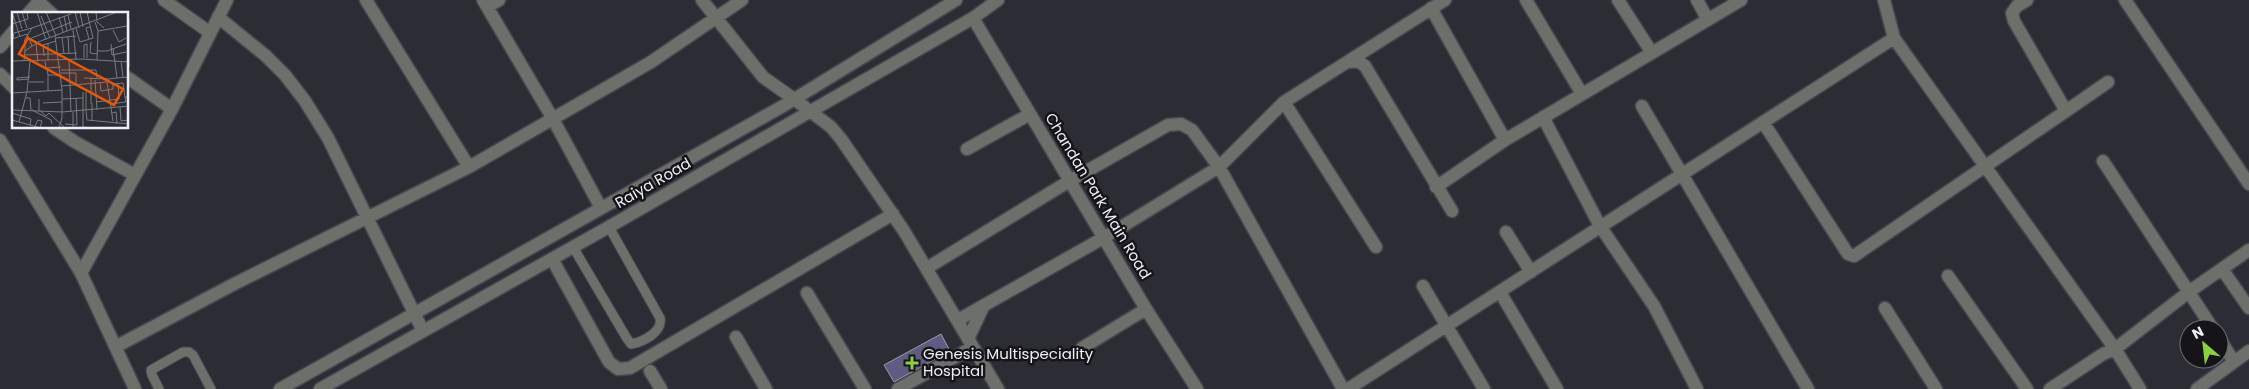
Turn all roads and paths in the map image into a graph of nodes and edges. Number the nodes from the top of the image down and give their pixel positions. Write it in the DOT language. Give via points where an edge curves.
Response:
graph roads {
  1 [pos="38,0"];
  2 [pos="164,0"];
  3 [pos="227,0"];
  4 [pos="366,0"];
  5 [pos="499,0"];
  6 [pos="702,0"];
  7 [pos="742,0"];
  8 [pos="956,0"];
  9 [pos="998,0"];
  10 [pos="1445,0"];
  11 [pos="1526,0"];
  12 [pos="1618,0"];
  13 [pos="1697,0"];
  14 [pos="1741,0"];
  15 [pos="1884,0"];
  16 [pos="2027,0"];
  17 [pos="2125,0"];
  18 [pos="485,4"];
  19 [pos="1431,8"];
  20 [pos="29,12"];
  21 [pos="50,12"];
  22 [pos="218,18"];
  23 [pos="973,18"];
  24 [pos="716,19"];
  25 [pos="1708,20"];
  26 [pos="209,32"];
  27 [pos="12,33"];
  28 [pos="1894,38"];
  29 [pos="0,47"];
  30 [pos="1652,53"];
  31 [pos="1349,62"];
  32 [pos="0,74"];
  33 [pos="129,79"];
  34 [pos="2108,82"];
  35 [pos="12,86"];
  36 [pos="1582,94"];
  37 [pos="794,99"];
  38 [pos="1284,102"];
  39 [pos="1642,106"];
  40 [pos="172,109"];
  41 [pos="811,111"];
  42 [pos="2066,111"];
  43 [pos="1030,114"];
  44 [pos="1543,117"];
  45 [pos="553,119"];
  46 [pos="1764,122"];
  47 [pos="55,129"];
  48 [pos="0,140"];
  49 [pos="1505,140"];
  50 [pos="967,149"];
  51 [pos="2103,161"];
  52 [pos="469,167"];
  53 [pos="1985,167"];
  54 [pos="1219,168"];
  55 [pos="1683,173"];
  56 [pos="135,175"];
  57 [pos="1071,180"];
  58 [pos="2249,184"];
  59 [pos="1436,187"];
  60 [pos="601,208"];
  61 [pos="1452,212"];
  62 [pos="893,214"];
  63 [pos="368,218"];
  64 [pos="1600,226"];
  65 [pos="609,227"];
  66 [pos="1506,232"];
  67 [pos="1105,237"];
  68 [pos="573,247"];
  69 [pos="1376,247"];
  70 [pos="2249,250"];
  71 [pos="552,259"];
  72 [pos="927,268"];
  73 [pos="2222,269"];
  74 [pos="1531,272"];
  75 [pos="81,273"];
  76 [pos="1948,276"];
  77 [pos="1423,286"];
  78 [pos="2190,291"];
  79 [pos="1500,292"];
  80 [pos="807,293"];
  81 [pos="984,305"];
  82 [pos="1885,308"];
  83 [pos="2249,308"];
  84 [pos="1146,309"];
  85 [pos="415,313"];
  86 [pos="2207,319"];
  87 [pos="958,320"];
  88 [pos="1447,326"];
  89 [pos="423,331"];
  90 [pos="736,337"];
  91 [pos="971,343"];
  92 [pos="116,346"];
  93 [pos="1082,348"];
  94 [pos="2115,349"];
  95 [pos="2249,351"];
  96 [pos="2229,354"];
  97 [pos="2234,362"];
  98 [pos="650,371"];
  99 [pos="135,389"];
  100 [pos="159,389"];
  101 [pos="211,389"];
  102 [pos="280,389"];
  103 [pos="320,389"];
  104 [pos="661,389"];
  105 [pos="766,389"];
  106 [pos="865,389"];
  107 [pos="898,389"];
  108 [pos="998,389"];
  109 [pos="1198,389"];
  110 [pos="1343,389"];
  111 [pos="1348,389"];
  112 [pos="1484,389"];
  113 [pos="1557,389"];
  114 [pos="1697,389"];
  115 [pos="1808,389"];
  116 [pos="1936,389"];
  117 [pos="2027,389"];
  118 [pos="2050,389"];
  119 [pos="2140,389"];
  120 [pos="2197,389"];
  1 -- 20 [label="street"];
  1 -- 21 [label="street"];
  2 -- 26 [label="street"];
  3 -- 22 [label="street"];
  4 -- 52 [label="street"];
  5 -- 18 [label="street"];
  6 -- 24 [label="street"];
  7 -- 24 [label="street"];
  8 -- 37 [label="street, Raiya Road"];
  9 -- 23 [label="street, Raiya Road"];
  10 -- 19 [label="street"];
  11 -- 36 [label="street"];
  12 -- 30 [label="street"];
  13 -- 25 [label="street"];
  14 -- 25 [label="street"];
  15 -- 28 [label="street"];
  16 -- 42 [label="street" via="2012,13 2014,21"];
  17 -- 58 [label="street"];
  18 -- 45 [label="street"];
  19 -- 31 [label="street"];
  19 -- 49 [label="street"];
  22 -- 26 [label="street"];
  22 -- 63 [label="street" via="285,75 305,101 328,138"];
  23 -- 41 [label="street, Raiya Road"];
  23 -- 43 [label="street, Chandan Park Main Road"];
  24 -- 37 [label="street" via="763,77"];
  24 -- 45 [label="street" via="651,62"];
  25 -- 30 [label="street"];
  26 -- 40 [label="street"];
  27 -- 29 [label="street"];
  28 -- 46 [label="street"];
  28 -- 53 [label="street"];
  30 -- 36 [label="street"];
  31 -- 38 [label="street"];
  31 -- 59 [label="street" via="1358,61 1365,66"];
  32 -- 35 [label="street"];
  33 -- 40 [label="street"];
  34 -- 42 [label="street"];
  36 -- 44 [label="street"];
  37 -- 41 [label="street"];
  37 -- 60 [label="street, Raiya Road"];
  38 -- 54 [label="street"];
  38 -- 69 [label="street"];
  39 -- 55 [label="street"];
  40 -- 56 [label="street"];
  41 -- 62 [label="street" via="841,139"];
  41 -- 65 [label="street, Raiya Road"];
  42 -- 53 [label="street"];
  43 -- 50 [label="street"];
  43 -- 57 [label="street, Chandan Park Main Road"];
  44 -- 49 [label="street"];
  44 -- 64 [label="street"];
  45 -- 52 [label="street"];
  45 -- 60 [label="street"];
  46 -- 53 [label="street" via="1848,254 1854,256"];
  46 -- 55 [label="street"];
  47 -- 56 [label="street"];
  48 -- 75 [label="street"];
  49 -- 59 [label="street"];
  51 -- 78 [label="street"];
  52 -- 63 [label="street"];
  53 -- 94 [label="street"];
  54 -- 57 [label="street" via="1192,130 1181,124 1168,125"];
  54 -- 67 [label="street"];
  54 -- 110 [label="street"];
  55 -- 64 [label="street"];
  55 -- 115 [label="street"];
  56 -- 75 [label="street"];
  57 -- 67 [label="street, Chandan Park Main Road"];
  57 -- 72 [label="street"];
  59 -- 61 [label="street"];
  60 -- 85 [label="street, Raiya Road"];
  62 -- 71 [label="street" via="630,368 618,369 609,362"];
  62 -- 72 [label="street"];
  63 -- 85 [label="street"];
  63 -- 92 [label="street"];
  64 -- 74 [label="street"];
  64 -- 114 [label="street" via="1654,306"];
  65 -- 68 [label="street, Raiya Road"];
  65 -- 68 [label="lane" via="660,318 659,330 638,343 631,344 626,337"];
  66 -- 74 [label="street"];
  67 -- 81 [label="street"];
  67 -- 84 [label="street, Chandan Park Main Road"];
  68 -- 71 [label="street, Raiya Road"];
  70 -- 73 [label="street"];
  71 -- 89 [label="street, Raiya Road"];
  72 -- 87 [label="street"];
  73 -- 78 [label="street"];
  73 -- 83 [label="street"];
  74 -- 79 [label="street"];
  75 -- 92 [label="street"];
  76 -- 117 [label="street"];
  77 -- 88 [label="street"];
  78 -- 86 [label="street"];
  78 -- 94 [label="street"];
  79 -- 88 [label="street"];
  79 -- 113 [label="street"];
  80 -- 106 [label="street"];
  81 -- 87 [label="street"];
  81 -- 91 [label="street"];
  82 -- 116 [label="street"];
  84 -- 93 [label="street"];
  84 -- 109 [label="street, Chandan Park Main Road"];
  85 -- 89 [label="street"];
  85 -- 102 [label="street, Raiya Road"];
  87 -- 91 [label="street"];
  88 -- 111 [label="street"];
  88 -- 112 [label="street"];
  89 -- 103 [label="street, Raiya Road"];
  90 -- 105 [label="street"];
  91 -- 107 [label="street"];
  91 -- 108 [label="street"];
  92 -- 99 [label="street"];
  94 -- 118 [label="street"];
  94 -- 119 [label="street"];
  95 -- 97 [label="street"];
  96 -- 97 [label="street"];
  97 -- 120 [label="street"];
  98 -- 104 [label="street"];
  100 -- 101 [label="lane" via="151,370 184,352 193,355"];
}
